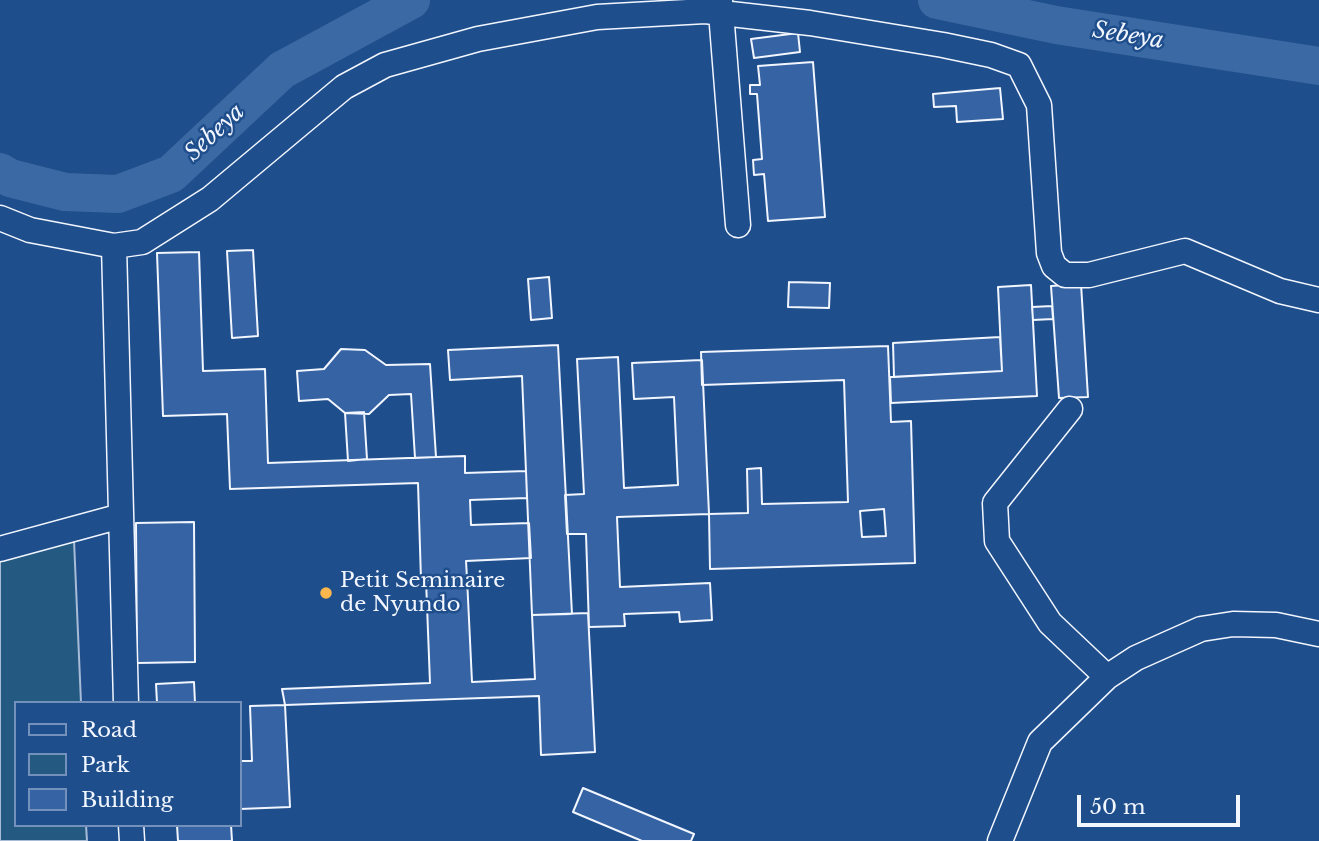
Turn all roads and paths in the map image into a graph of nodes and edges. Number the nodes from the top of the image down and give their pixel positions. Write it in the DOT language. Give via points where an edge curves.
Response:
graph roads {
  1 [pos="721,7"];
  2 [pos="0,218"];
  3 [pos="738,225"];
  4 [pos="114,246"];
  5 [pos="1319,300"];
  6 [pos="1070,409"];
  7 [pos="121,516"];
  8 [pos="0,550"];
  9 [pos="1319,634"];
  10 [pos="1107,677"];
  11 [pos="126,701"];
  12 [pos="1000,841"];
  1 -- 3 [label="street"];
  1 -- 4 [label="street" via="597,18 478,39 385,65 344,87 210,198 142,242"];
  1 -- 5 [label="street" via="943,45 1019,65 1039,105 1049,253 1054,266 1065,275 1089,275 1185,251 1280,291"];
  2 -- 4 [label="street" via="30,230"];
  4 -- 7 [label="street"];
  6 -- 10 [label="street" via="995,503 997,541 1050,623"];
  7 -- 8 [label="street"];
  7 -- 11 [label="street"];
  9 -- 10 [label="street" via="1276,625 1201,629 1136,658"];
  10 -- 12 [label="street" via="1040,742"];
}
